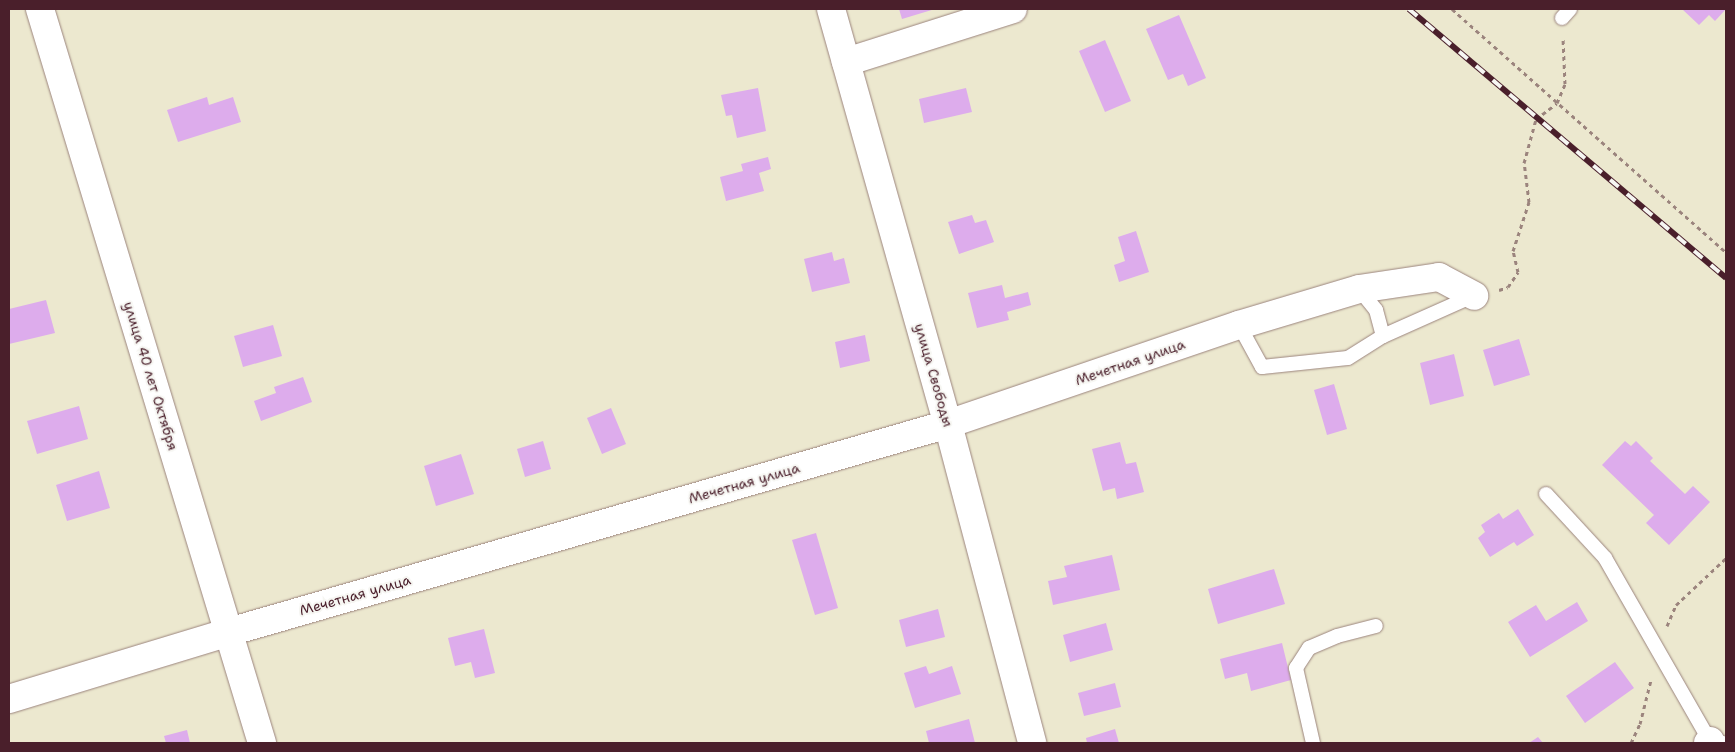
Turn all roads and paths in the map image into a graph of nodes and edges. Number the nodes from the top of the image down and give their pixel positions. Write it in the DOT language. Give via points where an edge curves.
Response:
graph roads {
  1 [pos="40,9"];
  2 [pos="831,9"];
  3 [pos="1013,9"];
  4 [pos="1452,9"];
  5 [pos="1566,13"];
  6 [pos="846,62"];
  7 [pos="1557,103"];
  8 [pos="1726,252"];
  9 [pos="1359,289"];
  10 [pos="1474,296"];
  11 [pos="1239,325"];
  12 [pos="1383,336"];
  13 [pos="948,424"];
  14 [pos="1546,494"];
  15 [pos="1376,626"];
  16 [pos="229,632"];
  17 [pos="9,699"];
  18 [pos="262,743"];
  19 [pos="1032,743"];
  20 [pos="1313,743"];
  21 [pos="1714,743"];
  1 -- 16 [label="street, улица 40 лет Октября"];
  2 -- 6 [label="street, улица Свободы"];
  3 -- 6 [label="street"];
  4 -- 7 [label="path"];
  5 -- 7 [label="path" via="1565,84"];
  6 -- 13 [label="street, улица Свободы"];
  7 -- 8 [label="path"];
  7 -- 10 [label="path" via="1536,119 1524,163 1529,202 1513,251 1518,272 1508,288"];
  9 -- 10 [label="street, Мечетная улица" via="1439,277"];
  9 -- 11 [label="street, Мечетная улица"];
  9 -- 12 [label="lane" via="1376,310"];
  10 -- 12 [label="lane"];
  11 -- 12 [label="lane" via="1262,367 1348,358"];
  11 -- 13 [label="street, Мечетная улица"];
  13 -- 16 [label="street, Мечетная улица"];
  13 -- 19 [label="street, улица Свободы"];
  14 -- 21 [label="lane" via="1605,558"];
  15 -- 20 [label="lane" via="1337,636 1309,648 1296,668"];
  16 -- 17 [label="street, Мечетная улица"];
  16 -- 18 [label="street, улица 40 лет Октября"];
}
